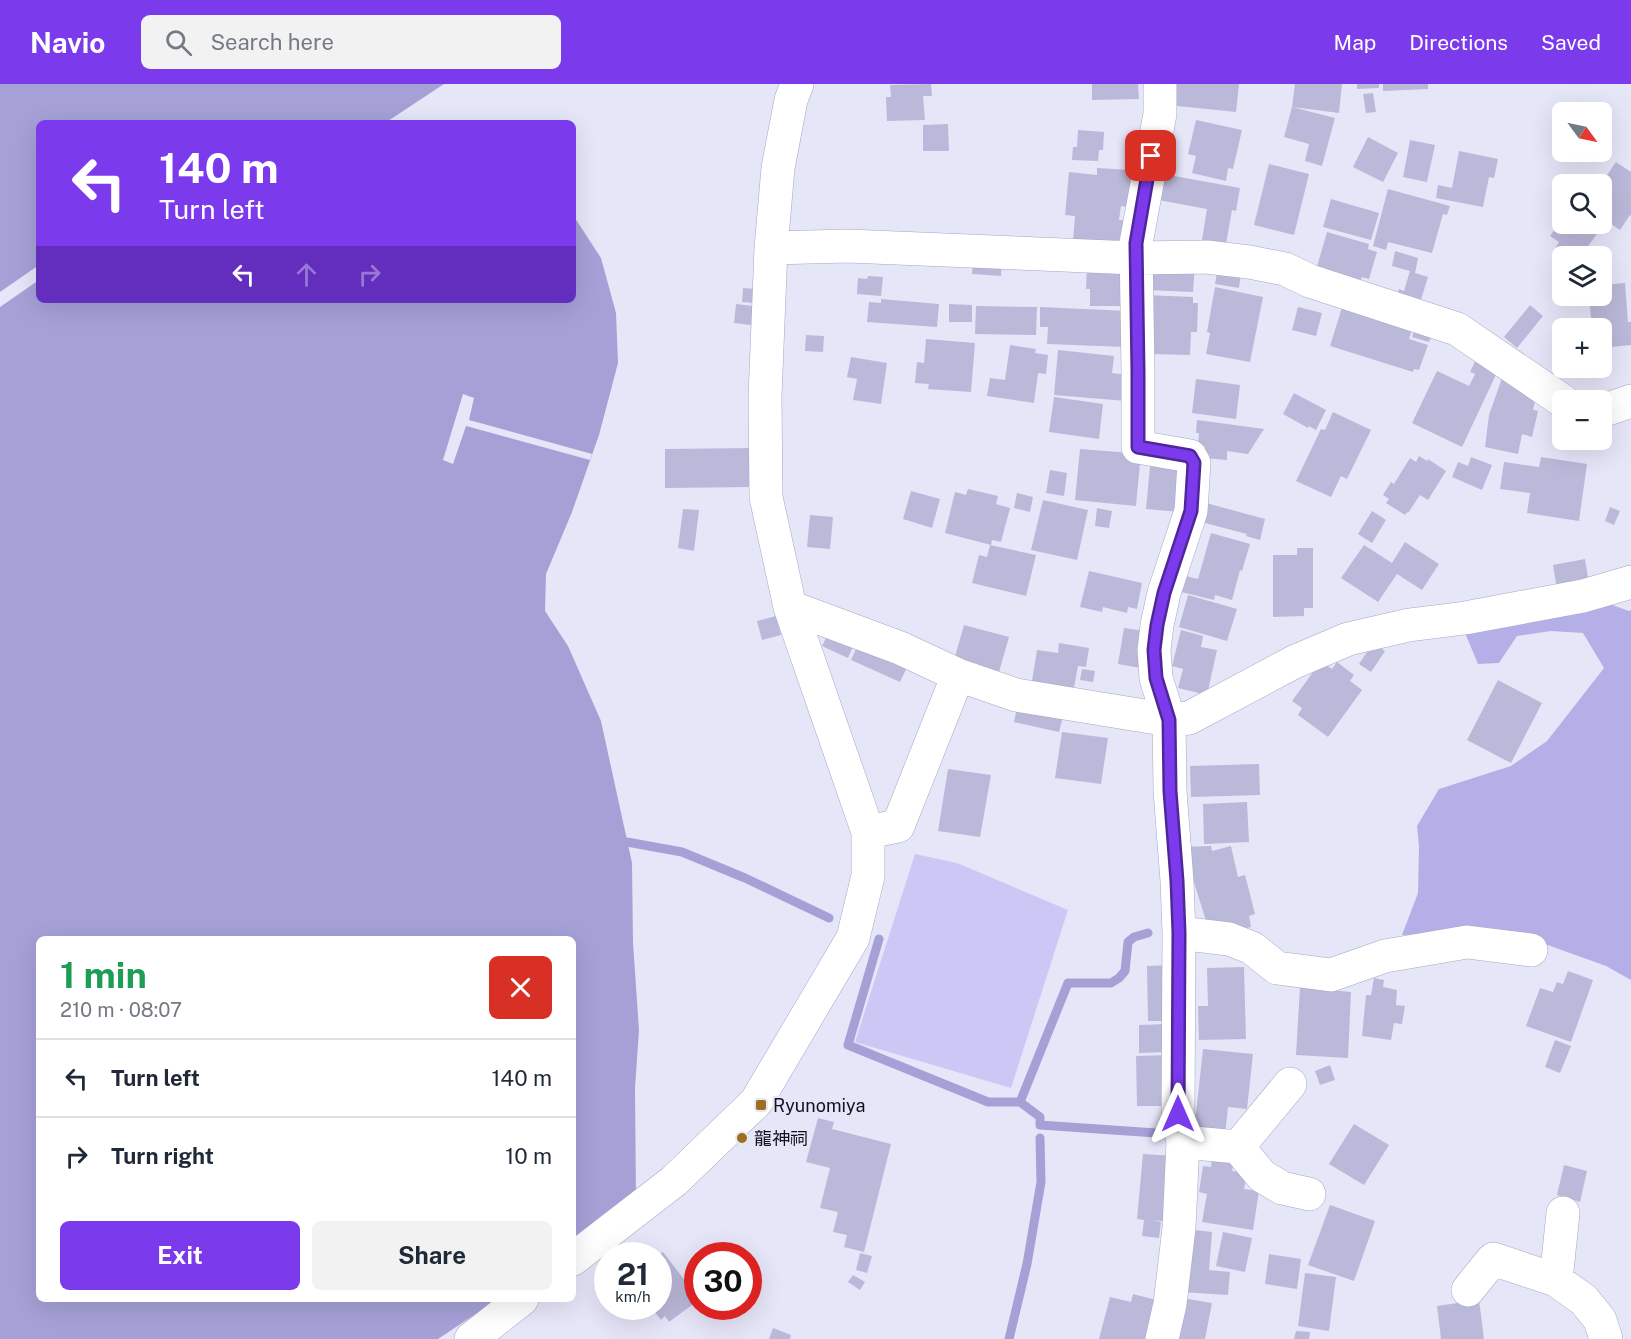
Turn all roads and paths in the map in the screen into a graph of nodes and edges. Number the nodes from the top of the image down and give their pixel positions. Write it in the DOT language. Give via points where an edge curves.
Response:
graph roads {
  1 [pos="797,84"];
  2 [pos="1160,84"];
  3 [pos="771,248"];
  4 [pos="1135,258"];
  5 [pos="1552,394"];
  6 [pos="1631,401"];
  7 [pos="1612,408"];
  8 [pos="1631,582"];
  9 [pos="790,607"];
  10 [pos="958,675"];
  11 [pos="1169,720"];
  12 [pos="868,832"];
  13 [pos="1179,933"];
  14 [pos="1531,950"];
  15 [pos="1290,1084"];
  16 [pos="1183,1142"];
  17 [pos="1238,1147"];
  18 [pos="1309,1194"];
  19 [pos="1563,1213"];
  20 [pos="576,1257"];
  21 [pos="1556,1280"];
  22 [pos="1468,1290"];
  23 [pos="518,1302"];
  24 [pos="471,1339"];
  25 [pos="1162,1339"];
  26 [pos="1606,1339"];
  1 -- 3 [label="street" via="778,168"];
  2 -- 4 [label="street" via="1160,114"];
  3 -- 4 [label="street" via="848,246"];
  3 -- 9 [label="street" via="765,396 766,497"];
  4 -- 5 [label="street" via="1207,257 1284,269 1457,329"];
  4 -- 11 [label="street" via="1138,447 1190,456 1194,463 1191,511 1164,593 1154,650 1156,678"];
  6 -- 7 [label="street"];
  8 -- 11 [label="street" via="1583,596 1348,639 1294,662 1189,718"];
  9 -- 10 [label="street" via="900,648"];
  9 -- 12 [label="street"];
  10 -- 11 [label="street" via="1016,696"];
  10 -- 12 [label="street" via="898,826"];
  11 -- 13 [label="street"];
  12 -- 20 [label="street" via="868,876 853,938 756,1102 674,1180"];
  13 -- 14 [label="street" via="1229,939 1252,948 1277,968 1331,975 1386,956 1467,942"];
  13 -- 16 [label="street" via="1178,1114"];
  15 -- 17 [label="street"];
  16 -- 17 [label="street"];
  16 -- 25 [label="street" via="1179,1228"];
  17 -- 18 [label="street" via="1262,1176 1282,1188"];
  19 -- 21 [label="street"];
  21 -- 22 [label="street" via="1493,1259"];
  21 -- 26 [label="street" via="1584,1300 1600,1320"];
  23 -- 24 [label="street"];
}
